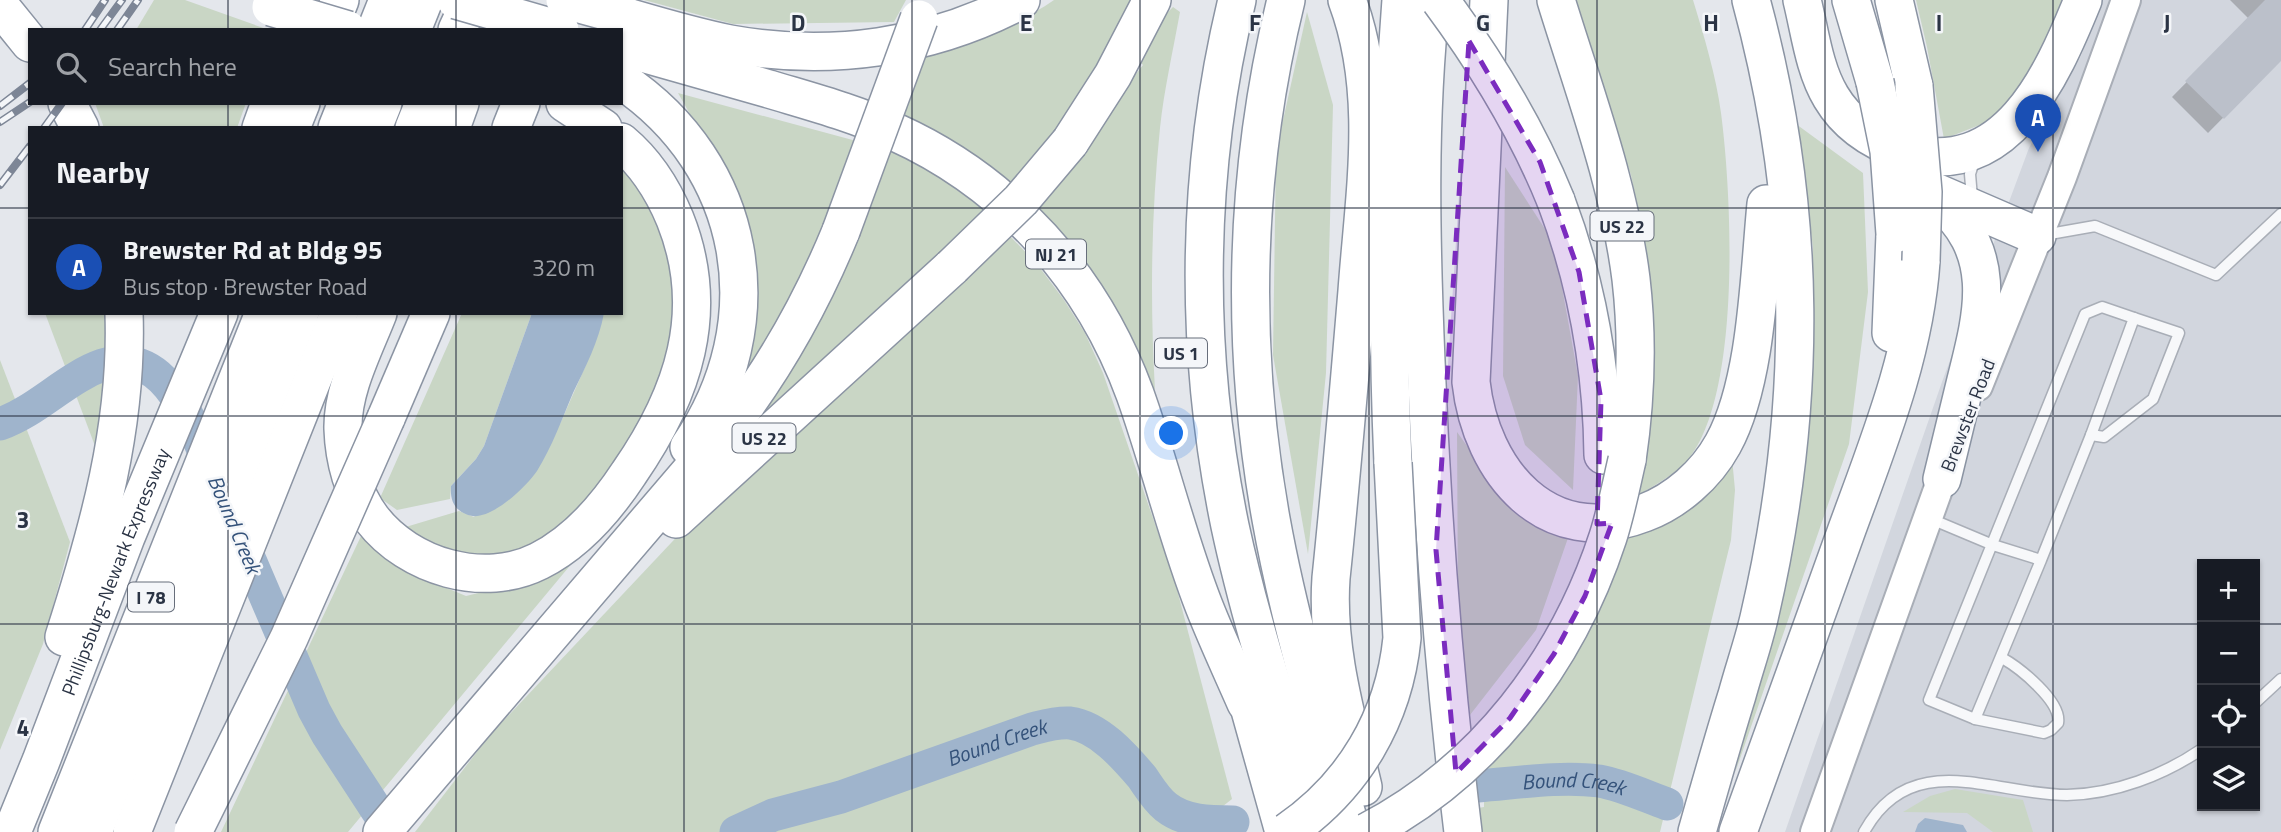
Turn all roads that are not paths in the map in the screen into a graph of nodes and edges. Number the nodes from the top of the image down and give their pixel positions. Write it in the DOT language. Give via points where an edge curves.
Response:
graph roads {
  1 [pos="249,0"];
  2 [pos="308,0"];
  3 [pos="340,0"];
  4 [pos="388,0"];
  5 [pos="424,0"];
  6 [pos="456,0"];
  7 [pos="566,0"];
  8 [pos="927,0"];
  9 [pos="1021,0"];
  10 [pos="1152,0"];
  11 [pos="1211,0"];
  12 [pos="1237,0"];
  13 [pos="1286,0"];
  14 [pos="1327,0"];
  15 [pos="1346,0"];
  16 [pos="1401,0"];
  17 [pos="1430,0"];
  18 [pos="1440,0"];
  19 [pos="1472,0"];
  20 [pos="1489,0"];
  21 [pos="1556,0"];
  22 [pos="1726,0"];
  23 [pos="1751,0"];
  24 [pos="1778,0"];
  25 [pos="1802,0"];
  26 [pos="1851,0"];
  27 [pos="1894,0"];
  28 [pos="2083,0"];
  29 [pos="2126,0"];
  30 [pos="0,6"];
  31 [pos="494,14"];
  32 [pos="298,28"];
  33 [pos="329,28"];
  34 [pos="341,28"];
  35 [pos="377,28"];
  36 [pos="413,28"];
  37 [pos="462,28"];
  38 [pos="552,28"];
  39 [pos="554,28"];
  40 [pos="617,28"];
  41 [pos="624,32"];
  42 [pos="28,41"];
  43 [pos="623,82"];
  44 [pos="68,105"];
  45 [pos="269,105"];
  46 [pos="300,105"];
  47 [pos="346,105"];
  48 [pos="382,105"];
  49 [pos="423,105"];
  50 [pos="459,105"];
  51 [pos="520,105"];
  52 [pos="79,126"];
  53 [pos="262,126"];
  54 [pos="292,126"];
  55 [pos="338,126"];
  56 [pos="374,126"];
  57 [pos="415,126"];
  58 [pos="451,126"];
  59 [pos="512,126"];
  60 [pos="623,144"];
  61 [pos="1978,147"];
  62 [pos="1915,182"];
  63 [pos="1766,204"];
  64 [pos="1363,206"];
  65 [pos="1973,209"];
  66 [pos="2281,214"];
  67 [pos="2037,236"];
  68 [pos="124,315"];
  69 [pos="194,315"];
  70 [pos="218,315"];
  71 [pos="263,315"];
  72 [pos="299,315"];
  73 [pos="338,315"];
  74 [pos="378,315"];
  75 [pos="430,315"];
  76 [pos="2134,318"];
  77 [pos="1347,415"];
  78 [pos="2091,435"];
  79 [pos="1615,457"];
  80 [pos="1942,479"];
  81 [pos="1860,495"];
  82 [pos="1927,517"];
  83 [pos="649,520"];
  84 [pos="126,537"];
  85 [pos="1993,545"];
  86 [pos="1436,550"];
  87 [pos="2041,560"];
  88 [pos="574,605"];
  89 [pos="2002,658"];
  90 [pos="2281,679"];
  91 [pos="2260,698"];
  92 [pos="1246,703"];
  93 [pos="1975,719"];
  94 [pos="2197,752"];
  95 [pos="41,761"];
  96 [pos="12,832"];
  97 [pos="57,832"];
  98 [pos="93,832"];
  99 [pos="132,832"];
  100 [pos="193,832"];
  101 [pos="382,832"];
  102 [pos="1286,832"];
  103 [pos="1317,832"];
  104 [pos="1352,832"];
  105 [pos="1367,832"];
  106 [pos="1373,832"];
  107 [pos="1392,832"];
  108 [pos="1463,832"];
  109 [pos="1685,832"];
  110 [pos="1697,832"];
  111 [pos="1738,832"];
  112 [pos="1815,832"];
  113 [pos="1864,832"];
  1 -- 34 [label="highway, bridge"];
  2 -- 32 [label="highway"];
  3 -- 33 [label="highway"];
  4 -- 35 [label="highway"];
  5 -- 36 [label="highway"];
  6 -- 31 [label="highway, bridge"];
  7 -- 39 [label="highway"];
  7 -- 40 [label="highway, bridge"];
  8 -- 83 [label="highway, bridge" via="817,288 764,380"];
  9 -- 41 [label="highway" via="970,24 919,40 833,52"];
  10 -- 88 [label="highway, US 22, bridge" via="1113,75 1070,142 1021,200 679,516"];
  11 -- 92 [label="highway, US 1" via="1191,102 1182,181 1180,334 1199,498"];
  12 -- 103 [label="highway" via="1214,116 1207,183 1204,287 1209,390 1240,567"];
  13 -- 104 [label="highway" via="1270,72 1255,182 1250,283 1254,397 1280,565"];
  14 -- 64 [label="highway" via="1354,98"];
  15 -- 64 [label="highway" via="1366,77"];
  16 -- 102 [label="highway, bridge" via="1389,290 1402,638 1391,695 1374,737 1320,806"];
  17 -- 86 [label="highway" via="1422,203"];
  18 -- 79 [label="highway, bridge" via="1502,93 1556,201 1591,324 1601,400"];
  19 -- 86 [label="highway"];
  20 -- 63 [label="highway" via="1471,383 1489,452 1511,483 1531,500 1578,521 1626,520 1673,498 1713,459 1734,420 1747,372"];
  21 -- 79 [label="highway, US 22" via="1608,173 1629,266 1634,393"];
  22 -- 63 [label="highway" via="1751,103"];
  23 -- 110 [label="highway" via="1771,82 1787,180 1795,384 1783,495 1768,576"];
  24 -- 62 [label="highway" via="1801,88 1818,122 1857,158"];
  25 -- 61 [label="highway" via="1824,84 1856,127 1879,142 1922,155 1950,155"];
  26 -- 81 [label="highway, bridge" via="1889,151 1895,234 1888,360"];
  27 -- 81 [label="highway, bridge" via="1914,86 1923,192 1922,261 1908,345"];
  28 -- 61 [label="highway" via="2030,106 2004,132"];
  29 -- 67 [label="street, Brewster Road"];
  30 -- 42 [label="highway"];
  31 -- 37 [label="highway"];
  31 -- 38 [label="highway, bridge"];
  41 -- 92 [label="highway, NJ 21" via="894,131 972,176 1028,224 1079,283 1114,343 1203,605"];
  43 -- 83 [label="highway" via="660,110 698,155 722,202 738,275 736,338 725,381 706,421 653,495"];
  44 -- 52 [label="highway"];
  45 -- 53 [label="highway"];
  46 -- 54 [label="highway"];
  47 -- 55 [label="highway"];
  48 -- 56 [label="highway"];
  49 -- 57 [label="highway"];
  50 -- 58 [label="highway"];
  51 -- 59 [label="highway"];
  60 -- 74 [label="highway" via="658,186 680,233 693,291 690,332 676,388 648,444 597,515 562,548 518,569 462,572 405,549 372,518 350,475 343,426 353,378"];
  61 -- 65 [label="lane" via="1970,174"];
  62 -- 65 [label="highway"];
  62 -- 80 [label="highway" via="1950,210 1967,232 1983,287 1980,325"];
  63 -- 109 [label="highway" via="1772,341 1762,479 1732,648"];
  64 -- 77 [label="highway"];
  65 -- 67 [label="highway"];
  66 -- 67 [label="lane" via="2216,275 2095,226"];
  67 -- 80 [label="street, Brewster Road"];
  68 -- 95 [label="highway" via="124,369 115,448 81,583 31,729"];
  69 -- 84 [label="highway"];
  70 -- 84 [label="highway, Phillipsburg-Newark Expressway / I 78"];
  71 -- 97 [label="highway, I 78"];
  72 -- 98 [label="highway, I 78"];
  73 -- 99 [label="highway"];
  75 -- 100 [label="highway, bridge" via="294,628"];
  76 -- 78 [label="lane"];
  76 -- 78 [label="lane" via="2179,333 2153,399 2104,437"];
  76 -- 85 [label="lane" via="2102,307 2085,314"];
  77 -- 106 [label="highway" via="1330,615 1339,680"];
  77 -- 107 [label="highway" via="1343,536 1347,626"];
  78 -- 87 [label="lane"];
  79 -- 105 [label="highway, bridge" via="1575,603 1554,654 1510,718 1463,766 1424,798"];
  80 -- 82 [label="street, Brewster Road"];
  81 -- 111 [label="highway"];
  82 -- 85 [label="lane"];
  82 -- 112 [label="street, Brewster Road"];
  83 -- 88 [label="highway"];
  84 -- 95 [label="highway, Phillipsburg-Newark Expressway / I 78"];
  85 -- 87 [label="lane"];
  85 -- 93 [label="lane" via="1929,700"];
  86 -- 108 [label="highway"];
  87 -- 89 [label="lane"];
  88 -- 101 [label="highway, US 22"];
  89 -- 93 [label="lane"];
  89 -- 93 [label="lane" via="2020,668 2057,710 2058,723 2044,733"];
  90 -- 91 [label="lane"];
  92 -- 102 [label="highway, US 1"];
  94 -- 113 [label="lane" via="2151,776 2091,793 2050,794 1937,780 1907,789 1884,806"];
  95 -- 96 [label="highway, Phillipsburg-Newark Expressway / I 78"];
}
